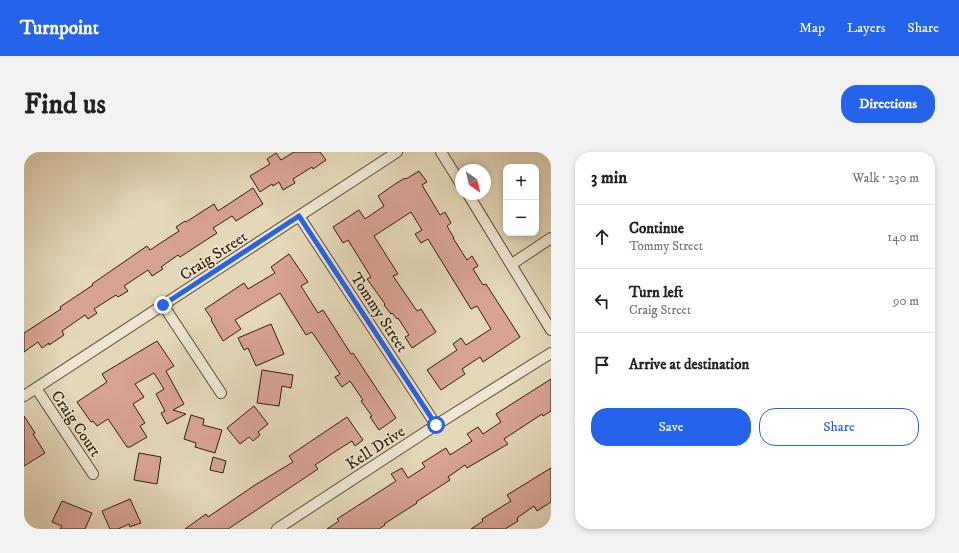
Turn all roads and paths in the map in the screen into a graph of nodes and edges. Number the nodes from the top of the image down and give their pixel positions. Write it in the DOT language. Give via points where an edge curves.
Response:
graph roads {
  1 [pos="398,152"];
  2 [pos="441,152"];
  3 [pos="455,174"];
  4 [pos="472,200"];
  5 [pos="299,216"];
  6 [pos="551,238"];
  7 [pos="512,264"];
  8 [pos="163,305"];
  9 [pos="551,330"];
  10 [pos="551,353"];
  11 [pos="36,388"];
  12 [pos="221,393"];
  13 [pos="24,396"];
  14 [pos="436,425"];
  15 [pos="93,474"];
  16 [pos="277,529"];
  1 -- 5 [label="street, Craig Street"];
  2 -- 3 [label="street"];
  4 -- 7 [label="street"];
  5 -- 8 [label="street, Craig Street"];
  5 -- 14 [label="street, Tommy Street"];
  6 -- 7 [label="street"];
  7 -- 9 [label="street"];
  8 -- 11 [label="street, Craig Street"];
  8 -- 12 [label="street"];
  10 -- 14 [label="street, Kell Drive"];
  11 -- 13 [label="street, Craig Street"];
  11 -- 15 [label="street, Craig Court"];
  14 -- 16 [label="street, Kell Drive"];
}
